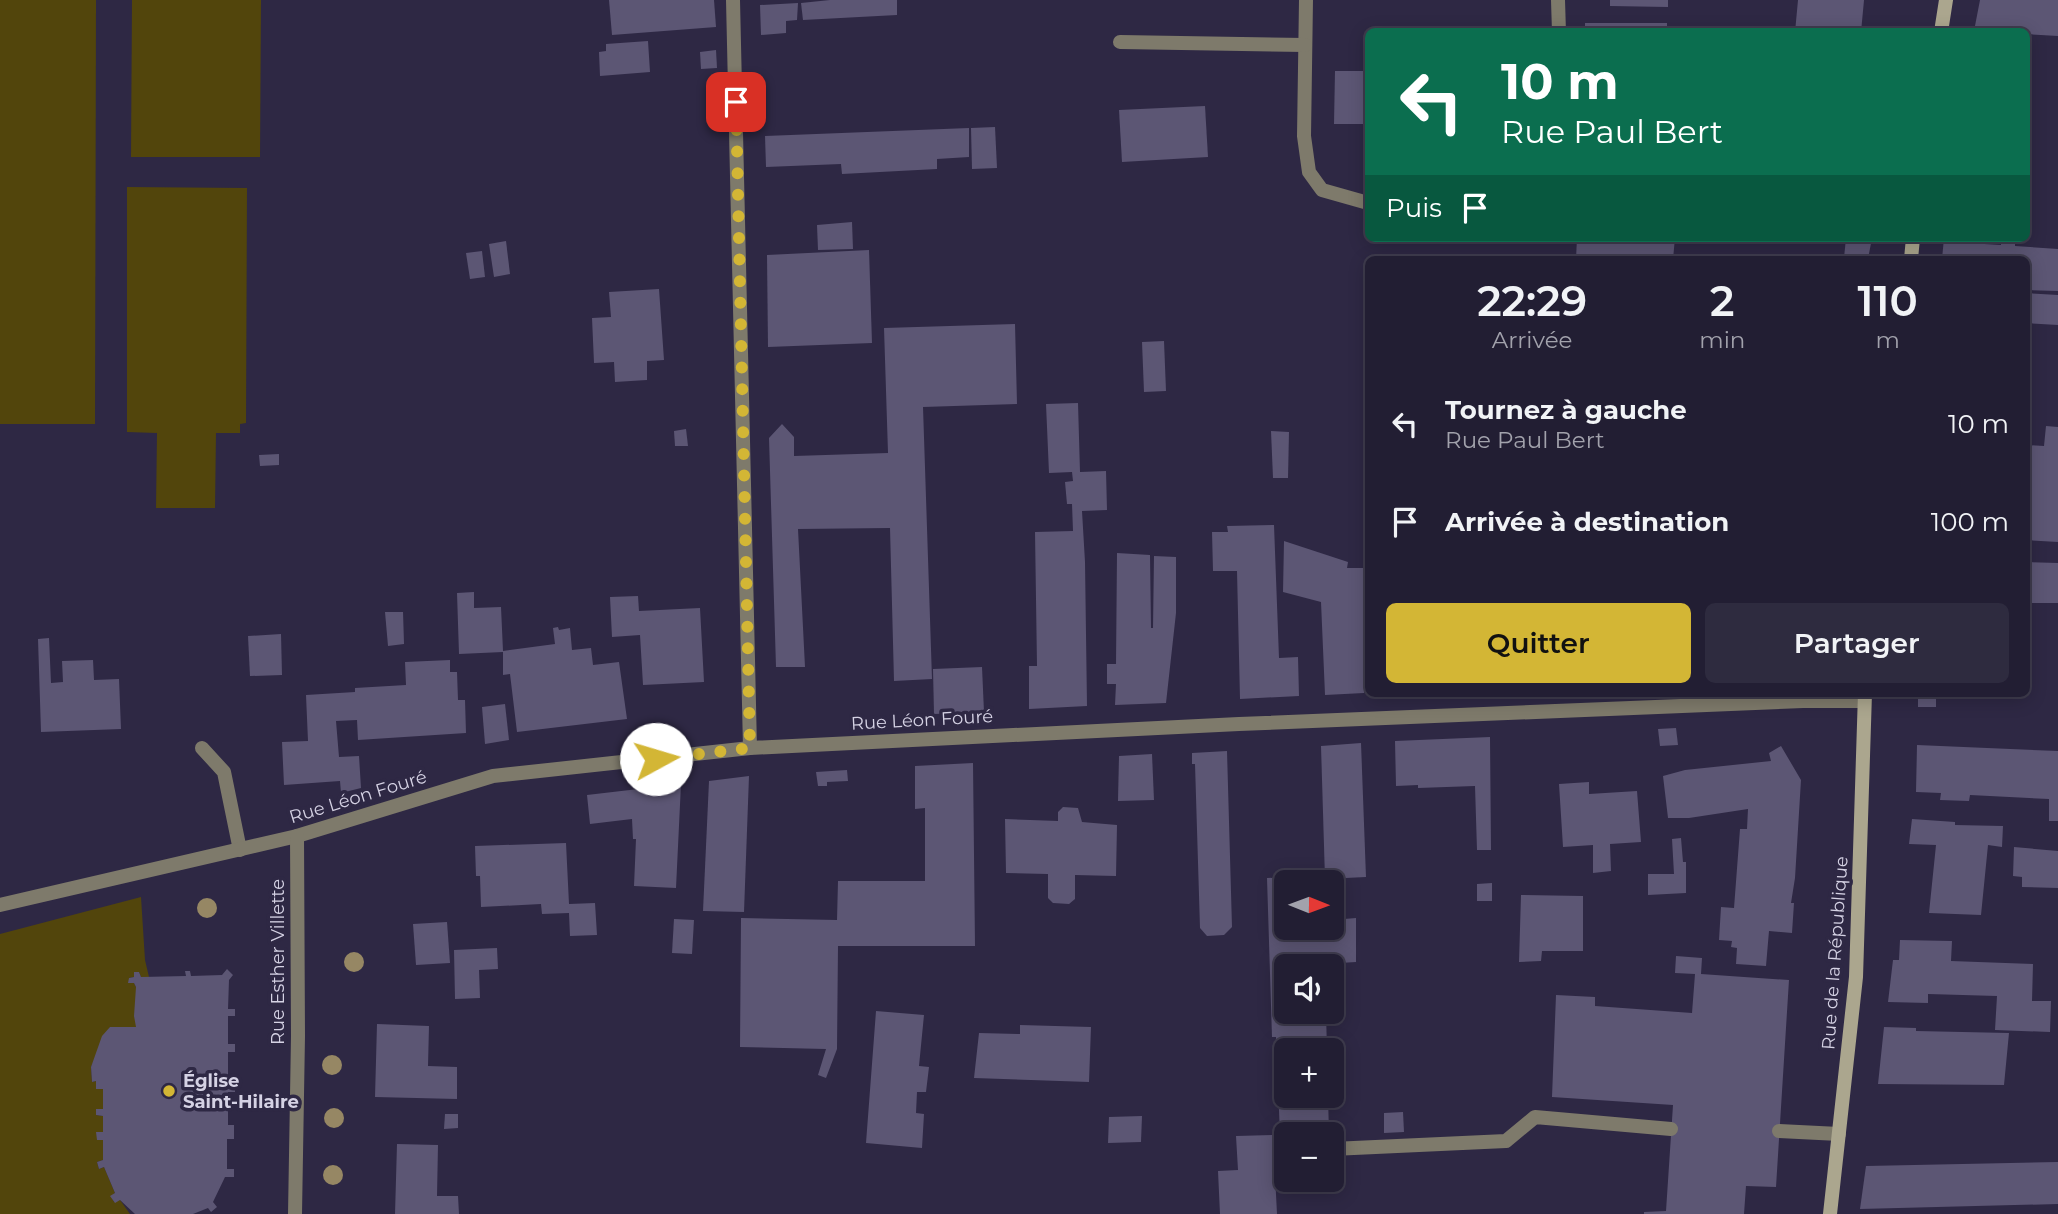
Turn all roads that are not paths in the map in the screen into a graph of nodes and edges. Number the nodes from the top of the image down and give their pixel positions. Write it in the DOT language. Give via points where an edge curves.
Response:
graph roads {
  1 [pos="733,0"];
  2 [pos="1306,0"];
  3 [pos="1558,0"];
  4 [pos="1946,0"];
  5 [pos="1559,28"];
  6 [pos="1942,28"];
  7 [pos="1120,42"];
  8 [pos="1305,45"];
  9 [pos="1365,202"];
  10 [pos="1864,697"];
  11 [pos="202,748"];
  12 [pos="750,748"];
  13 [pos="297,836"];
  14 [pos="240,850"];
  15 [pos="0,905"];
  16 [pos="1671,1129"];
  17 [pos="1779,1131"];
  18 [pos="1839,1134"];
  19 [pos="1344,1148"];
  20 [pos="295,1214"];
  21 [pos="1830,1214"];
  1 -- 12 [label="street"];
  2 -- 8 [label="street"];
  3 -- 5 [label="street"];
  4 -- 6 [label="street"];
  7 -- 8 [label="street"];
  8 -- 9 [label="street" via="1304,136 1309,172 1322,190"];
  10 -- 12 [label="street, Rue Léon Fouré"];
  10 -- 18 [label="street, Rue de la République" via="1856,977"];
  11 -- 14 [label="street" via="224,772"];
  12 -- 13 [label="street, Rue Léon Fouré" via="493,776"];
  13 -- 14 [label="street, Rue Léon Fouré"];
  13 -- 20 [label="street, Rue Esther Villette"];
  14 -- 15 [label="street, Rue Léon Fouré"];
  16 -- 19 [label="street" via="1535,1117 1506,1141"];
  17 -- 18 [label="street"];
  18 -- 21 [label="street, Rue de la République"];
}
